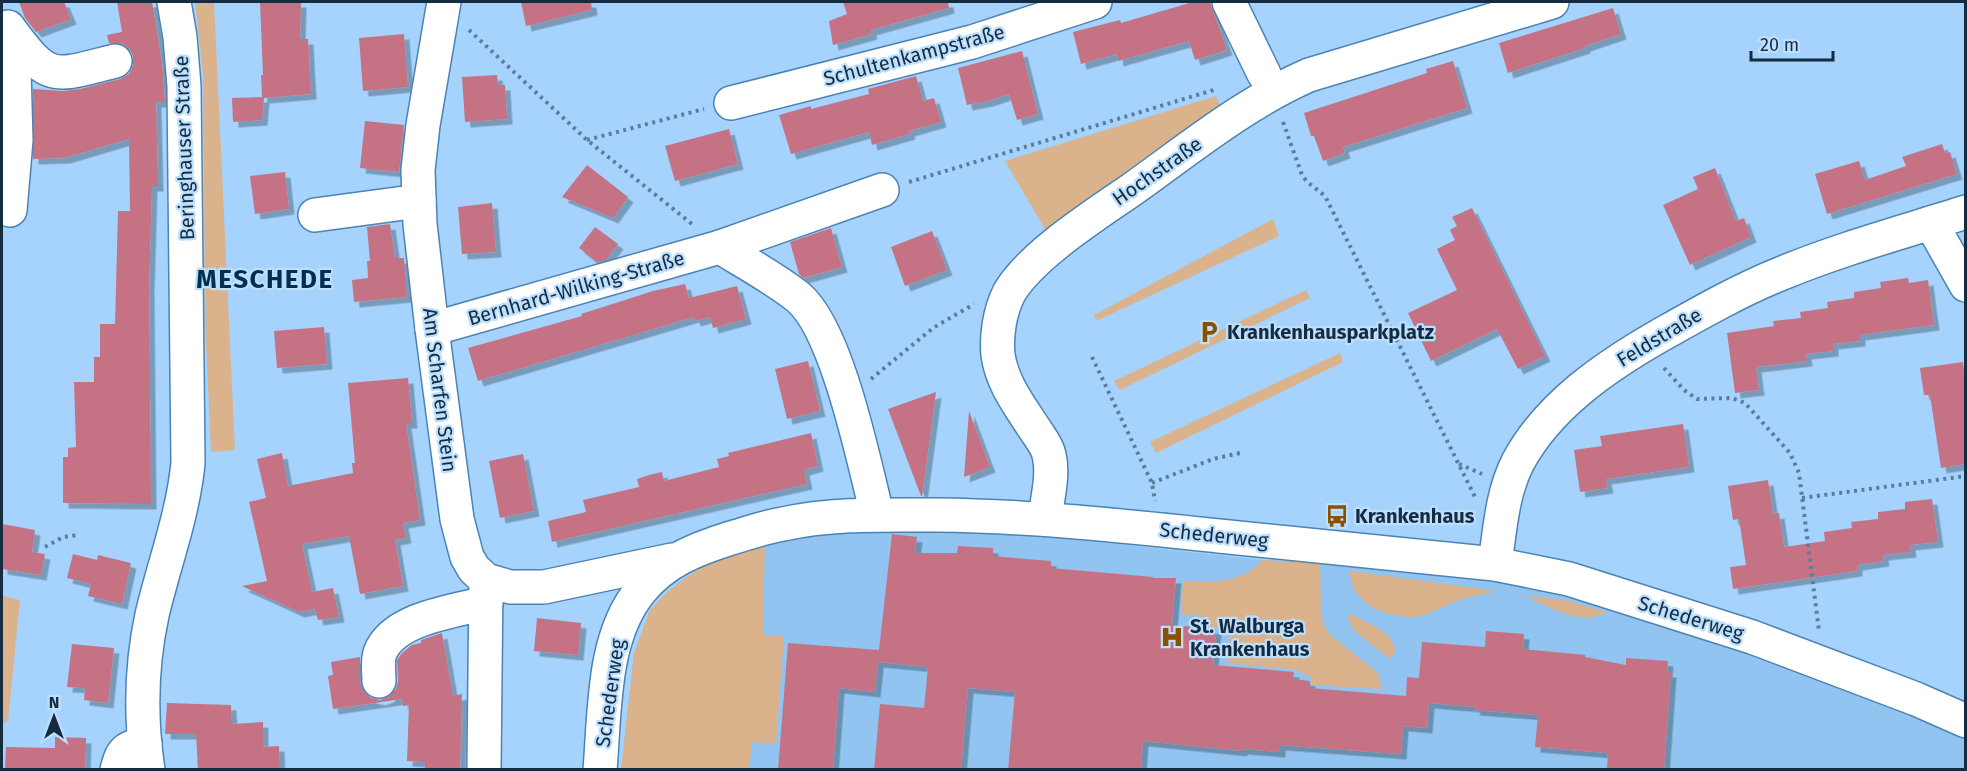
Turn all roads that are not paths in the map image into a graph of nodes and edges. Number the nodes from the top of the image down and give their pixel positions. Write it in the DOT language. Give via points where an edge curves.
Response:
graph roads {
  1 [pos="174,2"];
  2 [pos="1095,2"];
  3 [pos="1229,2"];
  4 [pos="1552,2"];
  5 [pos="443,4"];
  6 [pos="7,26"];
  7 [pos="115,61"];
  8 [pos="1268,84"];
  9 [pos="731,102"];
  10 [pos="882,190"];
  11 [pos="419,201"];
  12 [pos="10,210"];
  13 [pos="1965,212"];
  14 [pos="315,215"];
  15 [pos="1931,223"];
  16 [pos="720,248"];
  17 [pos="1965,285"];
  18 [pos="432,329"];
  19 [pos="877,514"];
  20 [pos="1045,519"];
  21 [pos="675,560"];
  22 [pos="1496,564"];
  23 [pos="486,592"];
  24 [pos="379,681"];
  25 [pos="1965,721"];
  26 [pos="146,757"];
  27 [pos="117,770"];
  28 [pos="484,770"];
  29 [pos="600,770"];
  1 -- 26 [label="street, Beringhauser Straße" via="184,86 189,463 184,498 152,615 142,681"];
  2 -- 9 [label="street, Schultenkampstraße" via="972,42"];
  3 -- 8 [label="street"];
  4 -- 8 [label="street, Hochstraße"];
  5 -- 11 [label="street, Am Scharfen Stein" via="420,150"];
  6 -- 7 [label="street" via="37,62 54,73 66,74"];
  6 -- 12 [label="street" via="16,140"];
  8 -- 20 [label="street, Hochstraße" via="1248,108 1030,266 1010,293 1000,323 998,355 1010,392 1050,456"];
  10 -- 16 [label="street, Bernhard-Wilking-Straße"];
  11 -- 14 [label="street"];
  11 -- 18 [label="street, Am Scharfen Stein"];
  13 -- 15 [label="street, Feldstraße"];
  15 -- 17 [label="street"];
  15 -- 22 [label="street, Feldstraße" via="1780,274 1710,307 1612,365 1566,403 1530,442 1507,491"];
  16 -- 18 [label="street, Bernhard-Wilking-Straße"];
  16 -- 19 [label="street" via="798,297 808,308 828,346 847,399"];
  18 -- 23 [label="street, Am Scharfen Stein" via="457,519 467,557"];
  19 -- 20 [label="street, Schederweg"];
  19 -- 21 [label="street, Schederweg" via="782,524 693,550"];
  20 -- 22 [label="street, Schederweg"];
  21 -- 23 [label="street" via="544,586"];
  21 -- 29 [label="street, Schederweg" via="641,590 620,624 611,652"];
  22 -- 25 [label="street, Schederweg" via="1569,579 1752,637"];
  23 -- 24 [label="street" via="414,622 389,640 380,653"];
  23 -- 28 [label="street"];
  26 -- 27 [label="street" via="128,748 121,755"];
}
